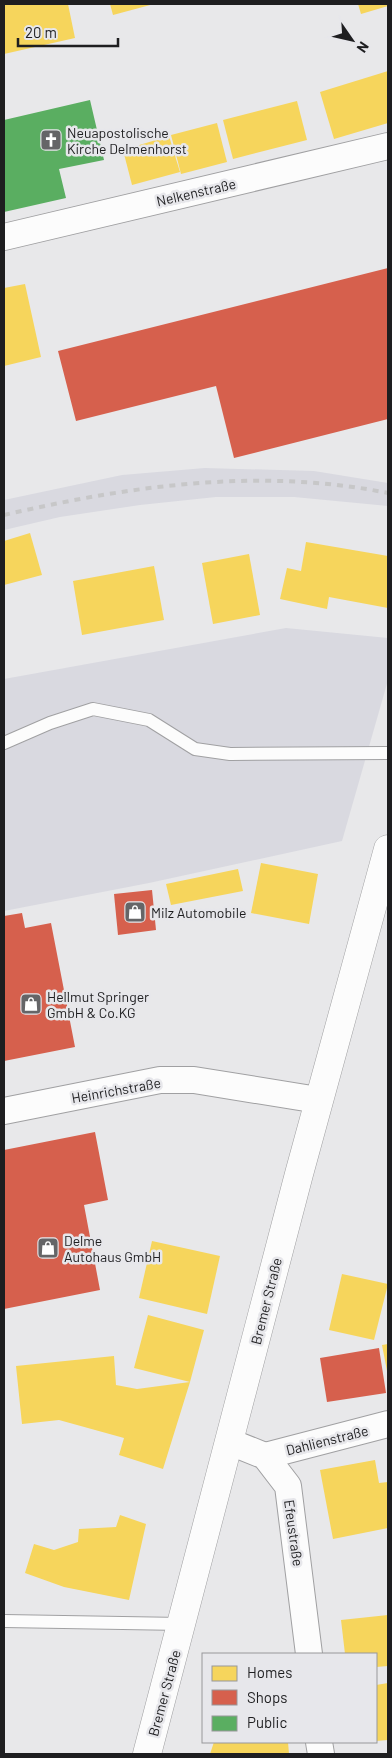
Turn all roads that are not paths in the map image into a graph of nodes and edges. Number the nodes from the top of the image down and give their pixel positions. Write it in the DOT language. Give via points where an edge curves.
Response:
graph roads {
  1 [pos="388,146"];
  2 [pos="4,237"];
  3 [pos="4,742"];
  4 [pos="388,753"];
  5 [pos="388,849"];
  6 [pos="318,1100"];
  7 [pos="4,1111"];
  8 [pos="388,1424"];
  9 [pos="230,1442"];
  10 [pos="265,1456"];
  11 [pos="4,1621"];
  12 [pos="182,1624"];
  13 [pos="309,1653"];
  14 [pos="148,1754"];
  1 -- 2 [label="street, Nelkenstraße"];
  3 -- 4 [label="lane" via="93,709 149,720 195,750 230,754"];
  5 -- 6 [label="main road, Bremer Straße"];
  6 -- 7 [label="street, Heinrichstraße" via="194,1080 160,1080"];
  6 -- 9 [label="main road, Bremer Straße"];
  8 -- 10 [label="street, Dahlienstraße"];
  9 -- 10 [label="street"];
  9 -- 12 [label="main road, Bremer Straße"];
  10 -- 13 [label="street, Efeustraße" via="288,1486"];
  11 -- 12 [label="lane"];
  12 -- 14 [label="main road, Bremer Straße"];
}
